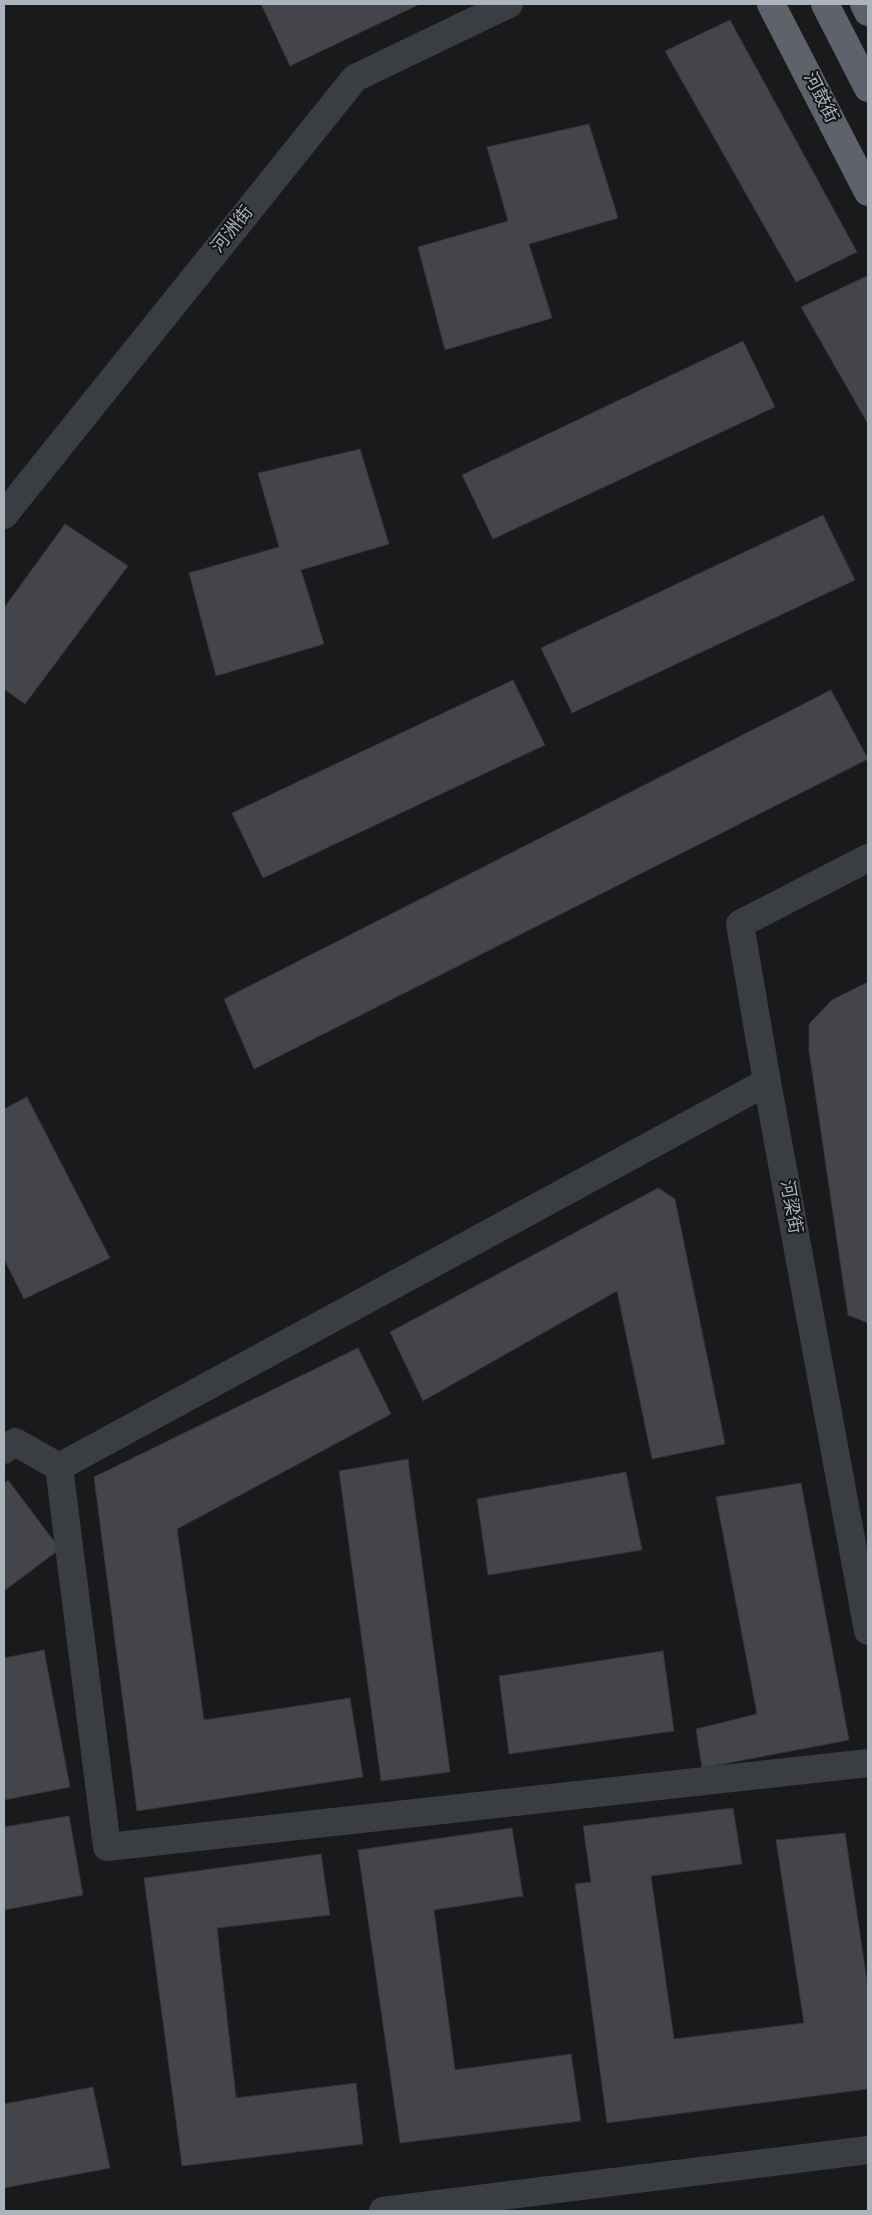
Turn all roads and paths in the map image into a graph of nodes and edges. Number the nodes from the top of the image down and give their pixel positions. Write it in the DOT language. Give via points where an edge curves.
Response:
graph roads {
  1 [pos="509,4"];
  2 [pos="771,4"];
  3 [pos="825,4"];
  4 [pos="864,4"];
  5 [pos="868,12"];
  6 [pos="868,88"];
  7 [pos="868,192"];
  8 [pos="4,515"];
  9 [pos="868,858"];
  10 [pos="767,1082"];
  11 [pos="4,1450"];
  12 [pos="59,1467"];
  13 [pos="868,1632"];
  14 [pos="868,1764"];
  15 [pos="868,2150"];
  16 [pos="383,2211"];
  1 -- 8 [label="street, 河洲街" via="355,78"];
  2 -- 7 [label="highway, 河鼓街"];
  3 -- 6 [label="highway"];
  4 -- 5 [label="highway"];
  9 -- 10 [label="street, 河梁街" via="740,924"];
  10 -- 12 [label="street"];
  10 -- 13 [label="street, 河梁街"];
  11 -- 12 [label="street" via="15,1442"];
  12 -- 14 [label="street" via="107,1847"];
  15 -- 16 [label="street"];
}
